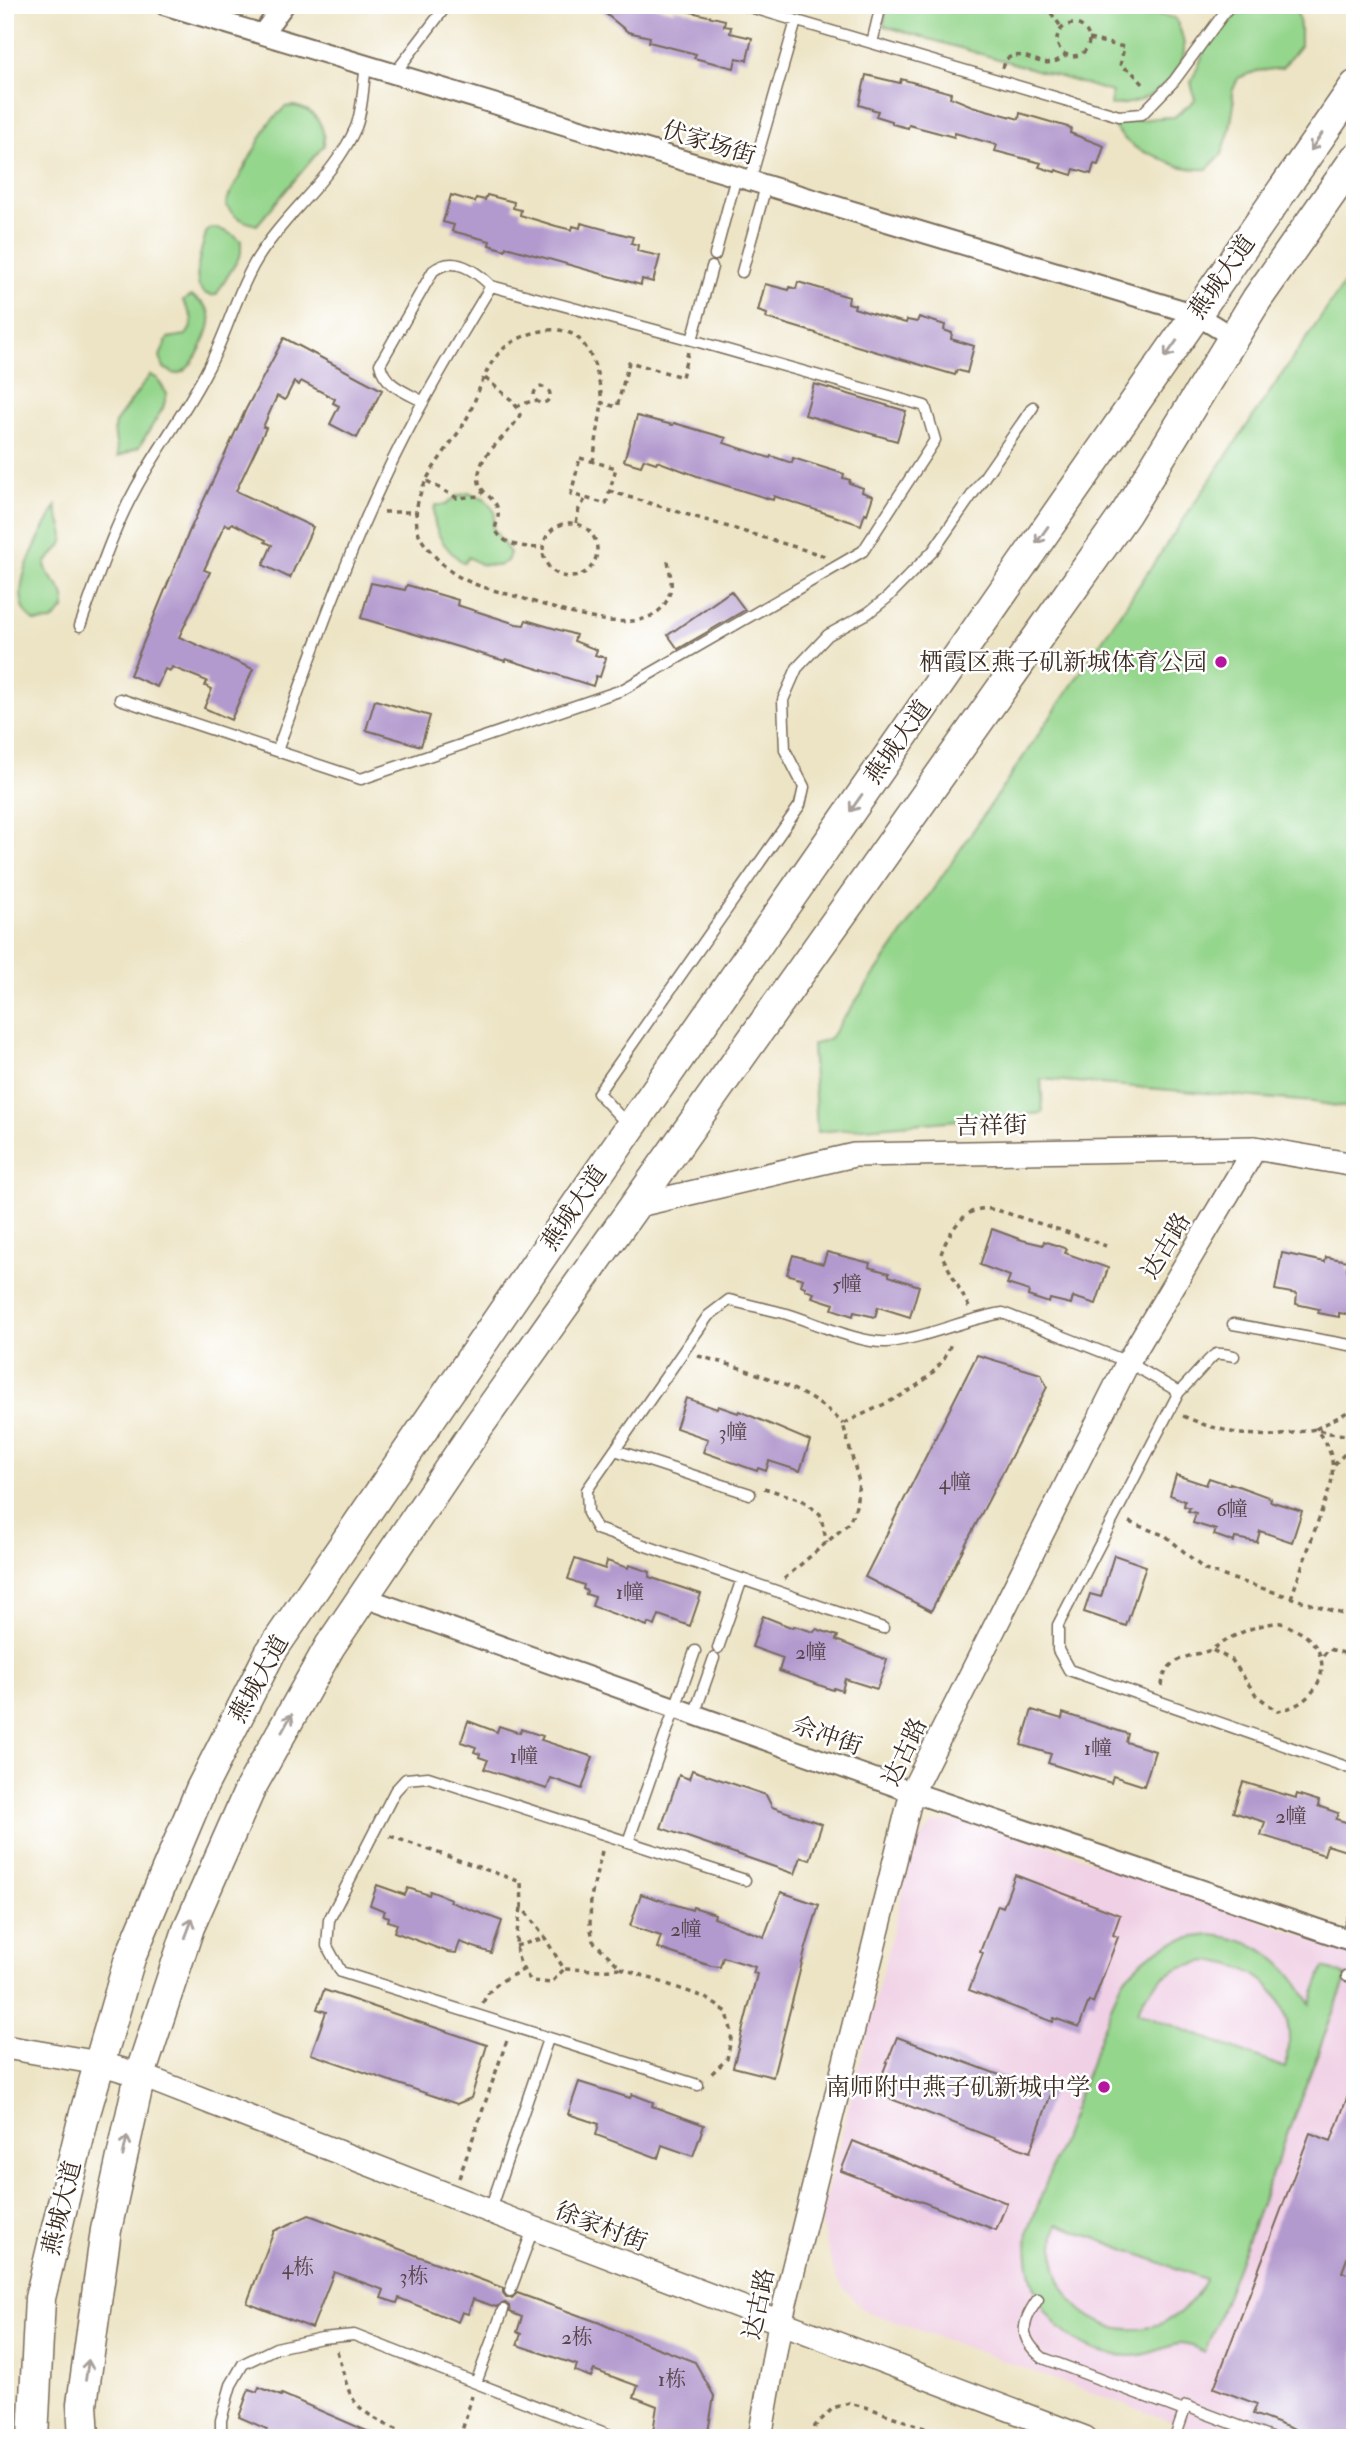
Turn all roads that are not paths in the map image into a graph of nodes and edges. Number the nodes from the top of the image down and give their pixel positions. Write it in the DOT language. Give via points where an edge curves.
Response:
graph roads {
  1 [pos="165,5"];
  2 [pos="284,5"];
  3 [pos="447,5"];
  4 [pos="743,5"];
  5 [pos="881,5"];
  6 [pos="1216,5"];
  7 [pos="1229,7"];
  8 [pos="796,21"];
  9 [pos="262,34"];
  10 [pos="872,43"];
  11 [pos="366,65"];
  12 [pos="395,73"];
  13 [pos="1355,86"];
  14 [pos="1355,159"];
  15 [pos="751,181"];
  16 [pos="715,256"];
  17 [pos="712,267"];
  18 [pos="743,272"];
  19 [pos="491,286"];
  20 [pos="1195,314"];
  21 [pos="1234,338"];
  22 [pos="692,340"];
  23 [pos="422,401"];
  24 [pos="1033,407"];
  25 [pos="80,626"];
  26 [pos="120,699"];
  27 [pos="278,751"];
  28 [pos="630,1127"];
  29 [pos="1255,1148"];
  30 [pos="1355,1165"];
  31 [pos="634,1206"];
  32 [pos="1233,1324"];
  33 [pos="1355,1346"];
  34 [pos="1234,1356"];
  35 [pos="1128,1362"];
  36 [pos="1180,1392"];
  37 [pos="615,1450"];
  38 [pos="750,1494"];
  39 [pos="742,1579"];
  40 [pos="363,1597"];
  41 [pos="883,1628"];
  42 [pos="695,1651"];
  43 [pos="675,1708"];
  44 [pos="694,1715"];
  45 [pos="1355,1770"];
  46 [pos="912,1792"];
  47 [pos="628,1842"];
  48 [pos="745,1880"];
  49 [pos="1355,1912"];
  50 [pos="1350,1941"];
  51 [pos="548,2039"];
  52 [pos="5,2047"];
  53 [pos="99,2063"];
  54 [pos="140,2075"];
  55 [pos="698,2085"];
  56 [pos="490,2211"];
  57 [pos="533,2228"];
  58 [pos="510,2291"];
  59 [pos="1038,2299"];
  60 [pos="503,2310"];
  61 [pos="780,2323"];
  62 [pos="476,2383"];
  63 [pos="1184,2411"];
  64 [pos="33,2438"];
  65 [pos="84,2438"];
  66 [pos="221,2438"];
  67 [pos="618,2438"];
  68 [pos="760,2438"];
  69 [pos="1085,2438"];
  70 [pos="1175,2438"];
  71 [pos="1271,2438"];
  1 -- 9 [label="street, 伏家场街"];
  2 -- 9 [label="street"];
  3 -- 12 [label="lane"];
  4 -- 8 [label="lane"];
  5 -- 10 [label="lane"];
  6 -- 7 [label="lane"];
  7 -- 10 [label="lane" via="1174,82 1142,114 1119,116"];
  8 -- 10 [label="lane"];
  8 -- 15 [label="lane"];
  9 -- 11 [label="street, 伏家场街"];
  11 -- 12 [label="street, 伏家场街"];
  11 -- 25 [label="lane" via="357,125 339,160 282,224 242,285 208,370 135,489"];
  12 -- 15 [label="street, 伏家场街"];
  13 -- 20 [label="main road, 燕城大道, one-way"];
  14 -- 21 [label="main road, 燕城大道"];
  15 -- 16 [label="lane"];
  15 -- 18 [label="lane"];
  15 -- 20 [label="street, 伏家场街"];
  17 -- 22 [label="lane"];
  19 -- 22 [label="lane"];
  19 -- 23 [label="lane"];
  19 -- 23 [label="lane" via="467,267 439,266 433,271 380,364 390,383"];
  20 -- 21 [label="street, 伏家场街"];
  20 -- 28 [label="main road, 燕城大道, one-way"];
  21 -- 31 [label="main road, 燕城大道" via="1126,513"];
  22 -- 27 [label="lane" via="925,406 935,440 863,551 622,690 361,779"];
  23 -- 27 [label="lane" via="337,586"];
  24 -- 28 [label="lane" via="933,551 887,598 828,635 797,668 783,699 785,750 804,787 800,805 598,1093"];
  26 -- 27 [label="lane"];
  28 -- 53 [label="main road, 燕城大道" via="270,1653 201,1789 130,1958"];
  29 -- 30 [label="street, 吉祥街"];
  29 -- 31 [label="street, 吉祥街" via="854,1155"];
  29 -- 35 [label="street, 达古路"];
  31 -- 40 [label="main road, 燕城大道"];
  32 -- 33 [label="lane"];
  34 -- 36 [label="lane" via="1210,1356"];
  35 -- 36 [label="lane"];
  35 -- 37 [label="lane" via="1003,1313 885,1342 729,1300 708,1316"];
  35 -- 46 [label="street, 达古路"];
  36 -- 45 [label="lane" via="1058,1625 1058,1650 1069,1670"];
  37 -- 38 [label="lane"];
  37 -- 39 [label="lane" via="587,1490 588,1513 597,1529"];
  39 -- 41 [label="lane"];
  39 -- 44 [label="lane"];
  40 -- 43 [label="street, 佘冲街"];
  54 -- 40 [label="main road, 燕城大道, one-way" via="189,1927 251,1787 330,1646"];
  42 -- 43 [label="lane"];
  43 -- 44 [label="street, 佘冲街"];
  43 -- 47 [label="lane"];
  44 -- 46 [label="street, 佘冲街"];
  46 -- 50 [label="street, 佘冲街"];
  46 -- 61 [label="street, 达古路"];
  47 -- 48 [label="lane"];
  47 -- 51 [label="lane" via="428,1777 406,1779 395,1791 329,1920 327,1946 341,1972"];
  49 -- 50 [label="lane"];
  51 -- 55 [label="lane"];
  51 -- 56 [label="lane"];
  52 -- 53 [label="street, 徐家村街"];
  53 -- 54 [label="street, 徐家村街"];
  53 -- 64 [label="main road, 燕城大道" via="40,2298"];
  54 -- 56 [label="street, 徐家村街"];
  65 -- 54 [label="main road, 燕城大道, one-way" via="82,2404 106,2230"];
  56 -- 57 [label="street, 徐家村街"];
  57 -- 58 [label="lane"];
  57 -- 61 [label="street, 徐家村街"];
  59 -- 63 [label="lane" via="1023,2326 1033,2350 1043,2358"];
  60 -- 62 [label="lane"];
  61 -- 68 [label="street, 达古路"];
  61 -- 69 [label="street, 徐家村街"];
  62 -- 66 [label="lane" via="354,2335 276,2348 243,2364 231,2385"];
  62 -- 67 [label="lane"];
  63 -- 70 [label="lane"];
  63 -- 71 [label="lane" via="1186,2406"];
}
